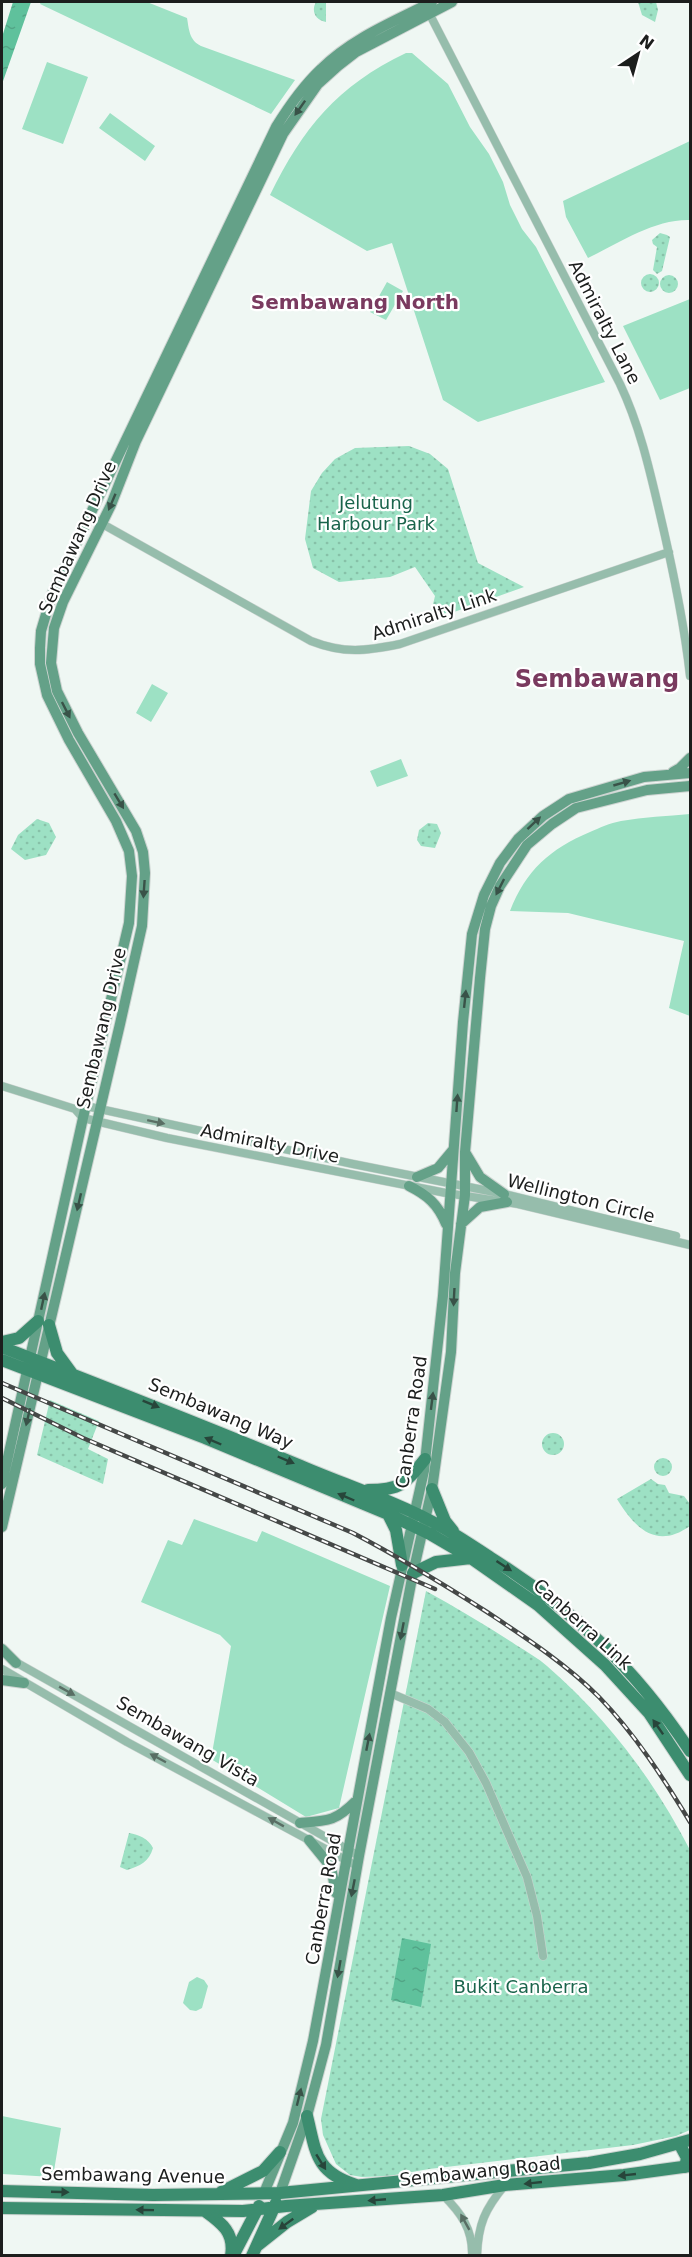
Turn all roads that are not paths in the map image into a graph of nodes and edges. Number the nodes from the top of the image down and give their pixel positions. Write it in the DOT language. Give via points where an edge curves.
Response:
graph roads {
  1 [pos="452,2"];
  2 [pos="429,7"];
  3 [pos="90,517"];
  4 [pos="102,524"];
  5 [pos="669,552"];
  6 [pos="690,676"];
  7 [pos="690,758"];
  8 [pos="690,773"];
  9 [pos="670,774"];
  10 [pos="690,786"];
  11 [pos="2,1086"];
  12 [pos="99,1109"];
  13 [pos="81,1111"];
  14 [pos="97,1121"];
  15 [pos="460,1150"];
  16 [pos="417,1177"];
  17 [pos="409,1186"];
  18 [pos="450,1188"];
  19 [pos="465,1191"];
  20 [pos="506,1198"];
  21 [pos="460,1225"];
  22 [pos="447,1227"];
  23 [pos="690,1240"];
  24 [pos="690,1245"];
  25 [pos="43,1323"];
  26 [pos="2,1342"];
  27 [pos="2,1347"];
  28 [pos="2,1360"];
  29 [pos="34,1366"];
  30 [pos="73,1375"];
  31 [pos="425,1459"];
  32 [pos="2,1484"];
  33 [pos="432,1489"];
  34 [pos="361,1490"];
  35 [pos="388,1515"];
  36 [pos="419,1522"];
  37 [pos="2,1527"];
  38 [pos="455,1534"];
  39 [pos="471,1558"];
  40 [pos="408,1569"];
  41 [pos="2,1649"];
  42 [pos="2,1654"];
  43 [pos="16,1663"];
  44 [pos="2,1670"];
  45 [pos="2,1680"];
  46 [pos="24,1683"];
  47 [pos="390,1693"];
  48 [pos="690,1751"];
  49 [pos="690,1775"];
  50 [pos="357,1800"];
  51 [pos="300,1823"];
  52 [pos="309,1840"];
  53 [pos="346,1855"];
  54 [pos="358,1861"];
  55 [pos="337,1905"];
  56 [pos="349,1911"];
  57 [pos="543,1956"];
  58 [pos="308,2116"];
  59 [pos="685,2142"];
  60 [pos="280,2152"];
  61 [pos="688,2167"];
  62 [pos="361,2186"];
  63 [pos="505,2186"];
  64 [pos="2,2191"];
  65 [pos="217,2193"];
  66 [pos="264,2193"];
  67 [pos="280,2193"];
  68 [pos="443,2195"];
  69 [pos="315,2205"];
  70 [pos="2,2208"];
  71 [pos="273,2209"];
  72 [pos="204,2210"];
  73 [pos="257,2210"];
  74 [pos="255,2250"];
  75 [pos="232,2256"];
  76 [pos="472,2256"];
  77 [pos="477,2256"];
  1 -- 2 [label="main road, Sembawang Drive"];
  2 -- 3 [label="main road, Sembawang Drive" via="348,47 293,100 276,127"];
  2 -- 4 [label="main road, Sembawang Drive, one-way" via="338,66 318,84 283,134 136,441"];
  2 -- 5 [label="street, Admiralty Lane" via="627,398 646,455"];
  3 -- 4 [label="street, Admiralty Link"];
  3 -- 13 [label="main road, Sembawang Drive" via="52,594 40,648 47,695 116,821 129,851 132,876 129,923"];
  4 -- 5 [label="street, Admiralty Link" via="311,641 351,651 400,644"];
  4 -- 12 [label="main road, Sembawang Drive, one-way" via="63,602 54,628 51,663 65,708 136,831 143,852 142,926"];
  5 -- 6 [label="street, Admiralty Lane"];
  7 -- 9 [label="main road"];
  8 -- 9 [label="main road, Canberra Road"];
  15 -- 9 [label="main road, Canberra Road, one-way" via="463,1022 472,934 484,895 500,863 518,839 569,799 644,777"];
  10 -- 15 [label="main road, Canberra Road, one-way" via="647,790 576,808 527,845 512,866 491,906 485,929"];
  11 -- 13 [label="street, Admiralty Drive"];
  12 -- 13 [label="street, Admiralty Drive"];
  12 -- 14 [label="main road, Sembawang Drive"];
  12 -- 16 [label="street, Admiralty Drive, one-way"];
  13 -- 14 [label="street, Admiralty Drive"];
  25 -- 13 [label="main road, Sembawang Drive, one-way"];
  14 -- 17 [label="street, Admiralty Drive"];
  14 -- 25 [label="main road, Sembawang Drive, one-way"];
  15 -- 16 [label="main road" via="438,1168"];
  15 -- 18 [label="main road, Canberra Road"];
  15 -- 19 [label="main road, Canberra Road"];
  15 -- 20 [label="main road" via="480,1177"];
  16 -- 18 [label="street, Admiralty Drive"];
  17 -- 18 [label="street, Admiralty Drive"];
  17 -- 22 [label="main road" via="431,1199 441,1210"];
  18 -- 19 [label="street, Admiralty Drive"];
  18 -- 22 [label="main road, Canberra Road"];
  19 -- 20 [label="street, Wellington Circle"];
  19 -- 21 [label="main road, Canberra Road"];
  20 -- 21 [label="main road" via="480,1207"];
  20 -- 23 [label="street, Wellington Circle"];
  20 -- 24 [label="street, Wellington Circle"];
  21 -- 33 [label="main road, Canberra Road, one-way" via="451,1352"];
  31 -- 22 [label="main road, Canberra Road, one-way"];
  25 -- 26 [label="main road" via="19,1338"];
  25 -- 29 [label="main road, Sembawang Drive"];
  25 -- 30 [label="main road"];
  27 -- 29 [label="main road, Sembawang Way"];
  28 -- 29 [label="main road, Sembawang Way"];
  29 -- 30 [label="main road, Sembawang Way"];
  29 -- 32 [label="main road, Sembawang Drive"];
  35 -- 29 [label="main road, Sembawang Way, one-way"];
  29 -- 37 [label="main road, Sembawang Drive, one-way"];
  30 -- 34 [label="main road, Sembawang Way, one-way"];
  31 -- 34 [label="main road" via="406,1482 388,1490"];
  31 -- 36 [label="main road, Canberra Road"];
  33 -- 36 [label="main road, Canberra Road"];
  33 -- 38 [label="main road"];
  34 -- 36 [label="main road, Sembawang Way"];
  35 -- 36 [label="main road, Sembawang Way"];
  35 -- 40 [label="main road"];
  36 -- 38 [label="main road, Canberra Link"];
  36 -- 39 [label="main road, Canberra Link"];
  36 -- 40 [label="main road, Canberra Road"];
  38 -- 48 [label="main road, Canberra Link, one-way" via="555,1601 582,1624 666,1714"];
  39 -- 40 [label="main road"];
  49 -- 39 [label="main road, Canberra Link, one-way" via="649,1713 605,1665 538,1605"];
  40 -- 47 [label="main road, Canberra Road, one-way"];
  50 -- 40 [label="main road, Canberra Road, one-way"];
  41 -- 43 [label="main road"];
  42 -- 43 [label="street, Sembawang Vista"];
  43 -- 51 [label="street, Sembawang Vista, one-way"];
  44 -- 46 [label="street, Sembawang Vista"];
  45 -- 46 [label="main road"];
  52 -- 46 [label="street, Sembawang Vista, one-way"];
  47 -- 54 [label="main road, Canberra Road"];
  47 -- 57 [label="street" via="428,1709 445,1722 469,1752 527,1877"];
  50 -- 51 [label="main road" via="342,1815"];
  50 -- 53 [label="main road, Canberra Road"];
  51 -- 53 [label="street, Sembawang Vista"];
  52 -- 53 [label="street, Sembawang Vista"];
  52 -- 55 [label="main road" via="331,1867"];
  53 -- 54 [label="street, Sembawang Vista"];
  53 -- 55 [label="main road, Canberra Road"];
  54 -- 56 [label="main road, Canberra Road, one-way"];
  55 -- 56 [label="main road"];
  60 -- 55 [label="main road, Canberra Road, one-way" via="293,2123 313,2041"];
  56 -- 58 [label="main road, Canberra Road, one-way" via="326,2045"];
  58 -- 62 [label="main road, one-way" via="320,2164 342,2181"];
  58 -- 67 [label="main road, Canberra Road"];
  59 -- 61 [label="main road"];
  59 -- 62 [label="main road, Sembawang Road" via="590,2163"];
  60 -- 65 [label="main road" via="263,2171"];
  60 -- 66 [label="main road, Canberra Road"];
  61 -- 63 [label="main road, Sembawang Road, one-way"];
  62 -- 67 [label="main road, Sembawang Road"];
  63 -- 68 [label="main road, Sembawang Road"];
  63 -- 77 [label="street" via="484,2216"];
  64 -- 65 [label="main road, Sembawang Avenue, one-way"];
  65 -- 66 [label="main road, Sembawang Avenue"];
  66 -- 67 [label="main road, Sembawang Road"];
  66 -- 73 [label="main road"];
  67 -- 71 [label="main road"];
  68 -- 69 [label="main road, Sembawang Road, one-way"];
  76 -- 68 [label="street, one-way" via="468,2227"];
  69 -- 71 [label="main road, Sembawang Road"];
  69 -- 74 [label="main road, one-way" via="287,2222"];
  72 -- 70 [label="main road, Sembawang Avenue, one-way"];
  71 -- 73 [label="main road, Sembawang Road"];
  71 -- 74 [label="main road"];
  72 -- 73 [label="main road, Sembawang Avenue"];
  72 -- 75 [label="main road" via="218,2219 230,2235"];
  73 -- 75 [label="main road"];
}
